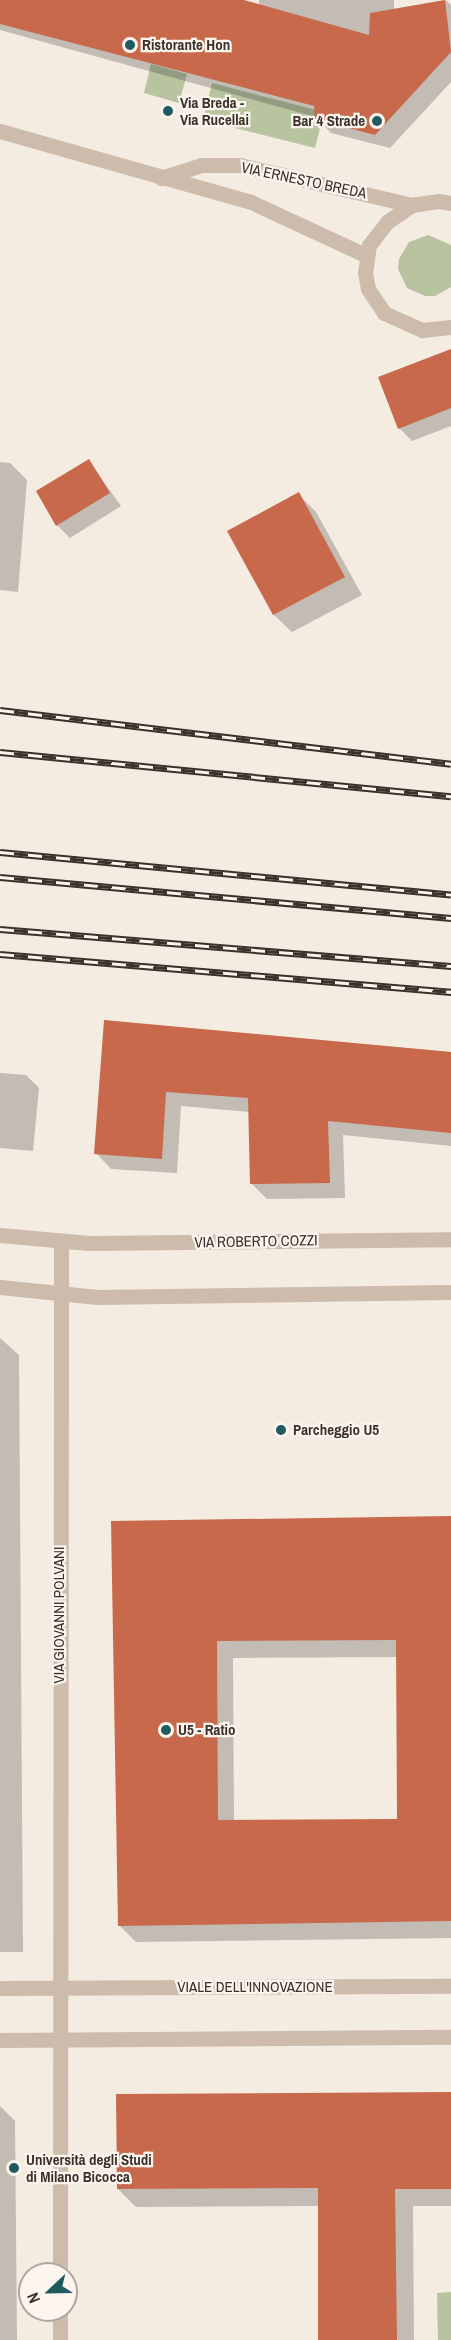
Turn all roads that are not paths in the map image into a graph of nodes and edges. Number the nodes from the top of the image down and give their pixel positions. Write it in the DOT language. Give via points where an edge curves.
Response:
graph roads {
  1 [pos="0,131"];
  2 [pos="161,178"];
  3 [pos="451,203"];
  4 [pos="412,205"];
  5 [pos="365,255"];
  6 [pos="451,327"];
  7 [pos="0,1235"];
  8 [pos="451,1239"];
  9 [pos="61,1243"];
  10 [pos="0,1287"];
  11 [pos="451,1292"];
  12 [pos="62,1296"];
  13 [pos="451,1986"];
  14 [pos="0,1988"];
  15 [pos="60,1988"];
  16 [pos="451,2037"];
  17 [pos="60,2039"];
  18 [pos="0,2040"];
  19 [pos="60,2262"];
  20 [pos="60,2322"];
  21 [pos="60,2340"];
  1 -- 2 [label="street, VIA ERNESTO BREDA"];
  2 -- 4 [label="street, VIA ERNESTO BREDA" via="201,165 240,165"];
  2 -- 5 [label="street, VIA ERNESTO BREDA" via="251,202"];
  3 -- 4 [label="street, VIA ERNESTO BREDA"];
  4 -- 5 [label="street, VIA ERNESTO BREDA" via="381,228"];
  5 -- 6 [label="street" via="368,289 384,313 422,330"];
  7 -- 9 [label="street, VIA ROBERTO COZZI"];
  8 -- 9 [label="street, VIA ROBERTO COZZI"];
  9 -- 12 [label="street, VIA GIOVANNI POLVANI"];
  10 -- 12 [label="street"];
  11 -- 12 [label="street"];
  12 -- 15 [label="street, VIA GIOVANNI POLVANI"];
  13 -- 15 [label="street, VIALE DELL'INNOVAZIONE"];
  14 -- 15 [label="street, VIALE DELL'INNOVAZIONE"];
  15 -- 17 [label="street"];
  16 -- 17 [label="street"];
  17 -- 18 [label="street"];
  17 -- 19 [label="street"];
  20 -- 21 [label="street"];
}
